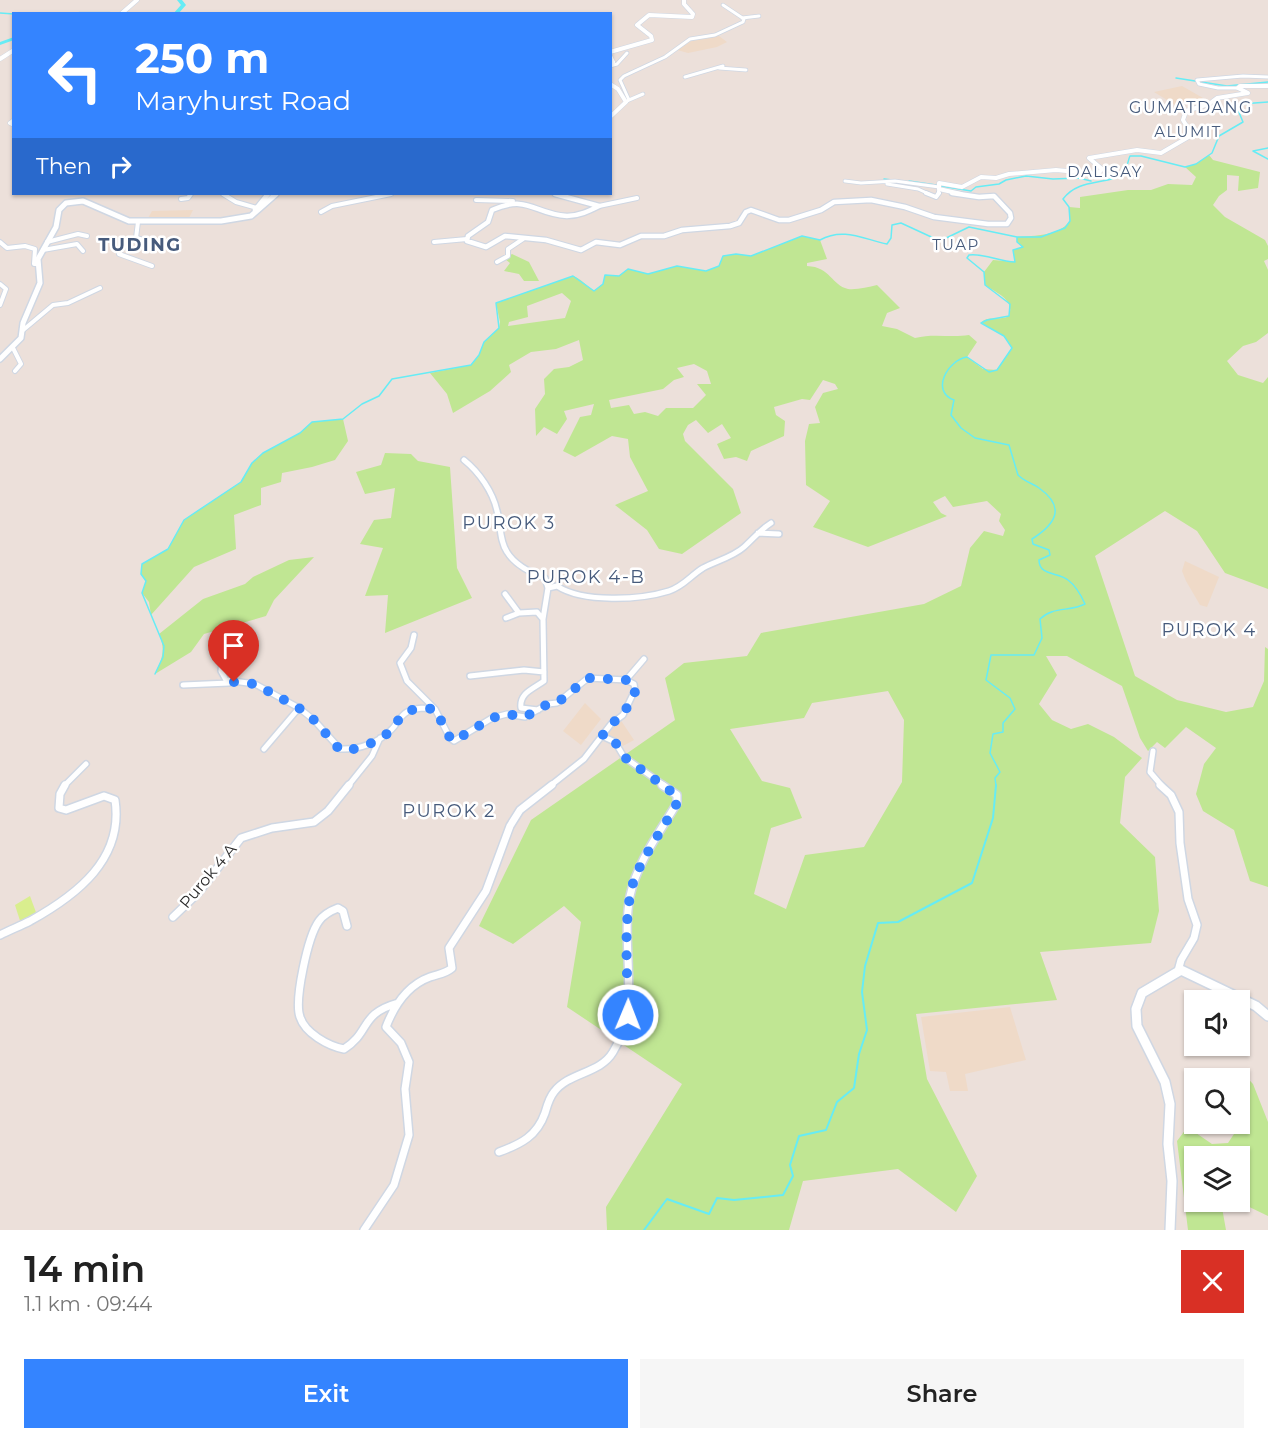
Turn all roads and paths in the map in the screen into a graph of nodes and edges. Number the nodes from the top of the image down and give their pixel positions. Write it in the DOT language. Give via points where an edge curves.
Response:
graph roads {
  1 [pos="136,0"];
  2 [pos="684,0"];
  3 [pos="723,5"];
  4 [pos="124,12"];
  5 [pos="759,16"];
  6 [pos="742,18"];
  7 [pos="12,52"];
  8 [pos="612,53"];
  9 [pos="627,54"];
  10 [pos="0,61"];
  11 [pos="612,65"];
  12 [pos="723,66"];
  13 [pos="718,68"];
  14 [pos="746,70"];
  15 [pos="685,77"];
  16 [pos="1268,77"];
  17 [pos="612,85"];
  18 [pos="1268,86"];
  19 [pos="1238,88"];
  20 [pos="643,94"];
  21 [pos="628,101"];
  22 [pos="612,115"];
  23 [pos="845,181"];
  24 [pos="887,184"];
  25 [pos="939,187"];
  26 [pos="927,193"];
  27 [pos="190,195"];
  28 [pos="225,195"];
  29 [pos="267,195"];
  30 [pos="275,195"];
  31 [pos="386,195"];
  32 [pos="559,195"];
  33 [pos="637,198"];
  34 [pos="181,199"];
  35 [pos="476,200"];
  36 [pos="513,201"];
  37 [pos="599,206"];
  38 [pos="257,208"];
  39 [pos="321,212"];
  40 [pos="251,216"];
  41 [pos="138,222"];
  42 [pos="87,236"];
  43 [pos="136,238"];
  44 [pos="467,239"];
  45 [pos="523,239"];
  46 [pos="0,242"];
  47 [pos="47,242"];
  48 [pos="152,242"];
  49 [pos="434,242"];
  50 [pos="43,250"];
  51 [pos="83,251"];
  52 [pos="497,262"];
  53 [pos="37,264"];
  54 [pos="152,266"];
  55 [pos="0,285"];
  56 [pos="100,288"];
  57 [pos="0,305"];
  58 [pos="22,331"];
  59 [pos="13,348"];
  60 [pos="0,359"];
  61 [pos="15,371"];
  62 [pos="464,460"];
  63 [pos="771,523"];
  64 [pos="758,533"];
  65 [pos="778,534"];
  66 [pos="548,588"];
  67 [pos="505,594"];
  68 [pos="519,613"];
  69 [pos="506,618"];
  70 [pos="545,622"];
  71 [pos="225,631"];
  72 [pos="414,635"];
  73 [pos="644,658"];
  74 [pos="544,672"];
  75 [pos="471,676"];
  76 [pos="626,680"];
  77 [pos="234,682"];
  78 [pos="183,685"];
  79 [pos="299,708"];
  80 [pos="435,709"];
  81 [pos="539,709"];
  82 [pos="602,736"];
  83 [pos="380,738"];
  84 [pos="264,749"];
  85 [pos="1153,751"];
  86 [pos="86,764"];
  87 [pos="173,917"];
  88 [pos="348,926"];
  89 [pos="0,935"];
  90 [pos="1178,971"];
  91 [pos="398,1003"];
  92 [pos="1268,1016"];
  93 [pos="499,1152"];
  94 [pos="364,1230"];
  95 [pos="1170,1230"];
  1 -- 4 [label="street"];
  2 -- 8 [label="main road" via="692,17 648,15 638,25 652,40"];
  3 -- 6 [label="street"];
  5 -- 6 [label="street"];
  6 -- 21 [label="street" via="737,26 690,39 665,57 621,78"];
  7 -- 10 [label="street"];
  9 -- 11 [label="street"];
  12 -- 13 [label="street"];
  13 -- 14 [label="street"];
  13 -- 15 [label="street"];
  16 -- 19 [label="street" via="1198,81 1206,86"];
  17 -- 21 [label="main road"];
  18 -- 19 [label="street"];
  19 -- 25 [label="street" via="1248,93 1217,98 1185,112 1183,120 1192,135 1161,153 1137,150 1089,158 1102,169 1098,174 1056,170 993,179 982,177 962,187"];
  20 -- 21 [label="street"];
  21 -- 22 [label="main road"];
  23 -- 25 [label="street" via="895,181"];
  24 -- 26 [label="street"];
  25 -- 26 [label="street" via="938,197"];
  25 -- 45 [label="street" via="969,196 994,196 1010,213 1010,221 988,224 934,217 877,201 845,201 789,220 751,210 739,223 730,226 641,236 620,244 596,242 581,250 546,240"];
  27 -- 34 [label="street"];
  28 -- 38 [label="street"];
  29 -- 38 [label="street"];
  30 -- 40 [label="main road"];
  31 -- 39 [label="street" via="332,206"];
  32 -- 37 [label="street"];
  33 -- 37 [label="street"];
  35 -- 36 [label="street"];
  36 -- 37 [label="street" via="566,217"];
  36 -- 44 [label="street" via="492,210 488,222"];
  38 -- 40 [label="street"];
  40 -- 41 [label="main road" via="221,221"];
  41 -- 43 [label="street"];
  41 -- 47 [label="main road" via="119,218 83,201 71,201 60,210"];
  42 -- 47 [label="street" via="78,234"];
  43 -- 48 [label="street"];
  43 -- 54 [label="street" via="118,253"];
  44 -- 45 [label="street" via="486,247 505,236"];
  44 -- 49 [label="street"];
  45 -- 52 [label="street"];
  46 -- 53 [label="street" via="7,248 35,249"];
  47 -- 50 [label="main road"];
  50 -- 51 [label="street" via="77,244"];
  50 -- 53 [label="main road"];
  53 -- 58 [label="main road" via="40,283"];
  55 -- 57 [label="street" via="6,289"];
  56 -- 58 [label="street" via="68,303 53,305"];
  58 -- 59 [label="main road"];
  59 -- 60 [label="main road"];
  59 -- 61 [label="street" via="21,364"];
  62 -- 66 [label="street" via="489,491 506,551 527,571 545,578"];
  63 -- 64 [label="street"];
  64 -- 65 [label="street"];
  64 -- 66 [label="street" via="744,548 668,591 589,598 557,586"];
  66 -- 70 [label="street" via="543,603"];
  67 -- 68 [label="street"];
  68 -- 69 [label="street"];
  68 -- 70 [label="street" via="537,612"];
  70 -- 74 [label="street"];
  71 -- 77 [label="street" via="221,671 226,680"];
  72 -- 80 [label="street" via="411,648 399,663 407,681"];
  73 -- 76 [label="street"];
  74 -- 75 [label="street" via="524,670"];
  74 -- 81 [label="street" via="544,681 522,695 519,702 521,708"];
  76 -- 81 [label="street" via="588,678 570,695"];
  76 -- 82 [label="street" via="636,690 623,715"];
  77 -- 78 [label="street"];
  77 -- 79 [label="street" via="255,684"];
  79 -- 83 [label="street" via="340,750 356,749"];
  79 -- 84 [label="street"];
  80 -- 81 [label="street" via="450,738 457,740 492,718 507,714 525,717"];
  80 -- 83 [label="street" via="408,712"];
  82 -- 91 [label="street" via="570,771 520,810 510,826 486,891 449,948 452,968 420,982"];
  82 -- 93 [label="street" via="615,742 624,757 676,795 677,803 635,878 630,896 628,1015 622,1037 604,1064 573,1075 549,1099 534,1136"];
  83 -- 87 [label="street, Purok 4 A" via="372,756 328,811 314,822 272,828 241,838 198,893"];
  85 -- 90 [label="street" via="1148,766 1150,776 1172,795 1179,813 1186,887 1197,926 1195,940"];
  86 -- 89 [label="street" via="69,777 58,800 59,808 66,810 110,797 115,800 119,823 115,839 102,863 84,882 29,922"];
  88 -- 91 [label="street" via="338,908 326,912 314,928 298,1008 303,1027 344,1049 358,1036 372,1012"];
  90 -- 92 [label="main road" via="1256,1006"];
  90 -- 95 [label="main road" via="1142,993 1136,1009 1137,1026 1169,1096"];
  91 -- 94 [label="street" via="386,1027 401,1043 409,1062 405,1089 409,1135 394,1185"];
}
